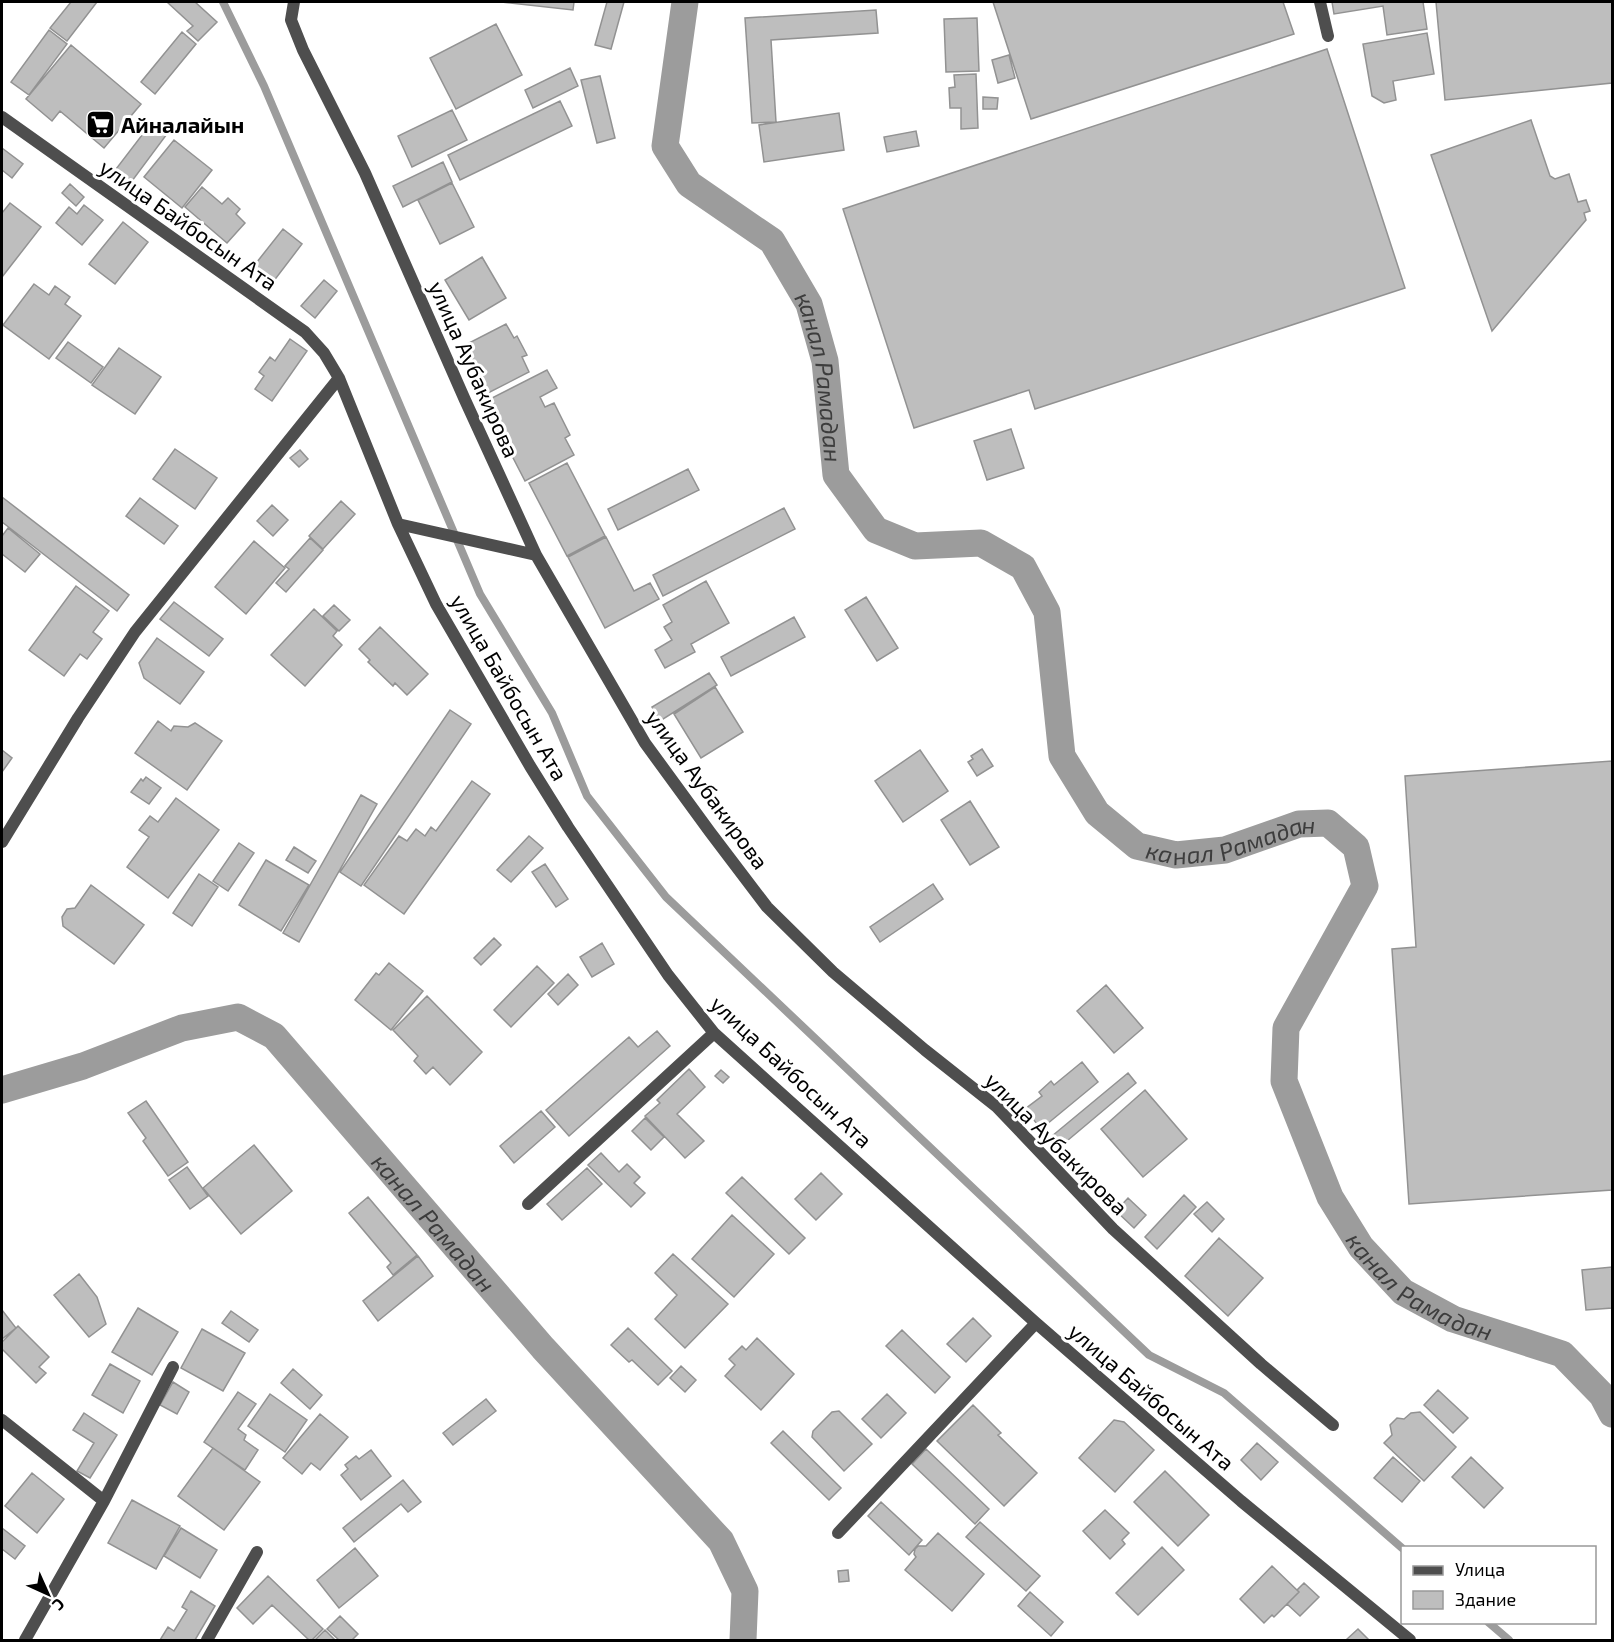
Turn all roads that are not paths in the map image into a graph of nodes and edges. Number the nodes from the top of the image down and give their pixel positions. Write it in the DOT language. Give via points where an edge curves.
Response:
graph roads {
  1 [pos="294,2"];
  2 [pos="1320,2"];
  3 [pos="1328,36"];
  4 [pos="2,117"];
  5 [pos="339,378"];
  6 [pos="398,524"];
  7 [pos="536,555"];
  8 [pos="2,842"];
  9 [pos="714,1033"];
  10 [pos="528,1204"];
  11 [pos="1036,1323"];
  12 [pos="173,1367"];
  13 [pos="2,1420"];
  14 [pos="1333,1425"];
  15 [pos="104,1501"];
  16 [pos="838,1533"];
  17 [pos="257,1552"];
  18 [pos="25,1641"];
  19 [pos="207,1641"];
  20 [pos="1410,1641"];
  1 -- 7 [label="street, улица Аубакирова" via="291,20 303,50 365,173"];
  2 -- 3 [label="street"];
  4 -- 5 [label="street, улица Байбосын Ата" via="305,332"];
  5 -- 6 [label="street, улица Байбосын Ата"];
  5 -- 8 [label="street" via="135,633"];
  6 -- 7 [label="street"];
  6 -- 9 [label="street, улица Байбосын Ата" via="436,604 561,817 668,975"];
  7 -- 14 [label="street, улица Аубакирова" via="645,743 767,907 833,972 997,1107 1113,1228"];
  9 -- 10 [label="street"];
  9 -- 11 [label="street, улица Байбосын Ата"];
  11 -- 16 [label="street"];
  11 -- 20 [label="street, улица Байбосын Ата"];
  12 -- 15 [label="street"];
  13 -- 15 [label="street"];
  15 -- 18 [label="street"];
  17 -- 19 [label="street"];
}
